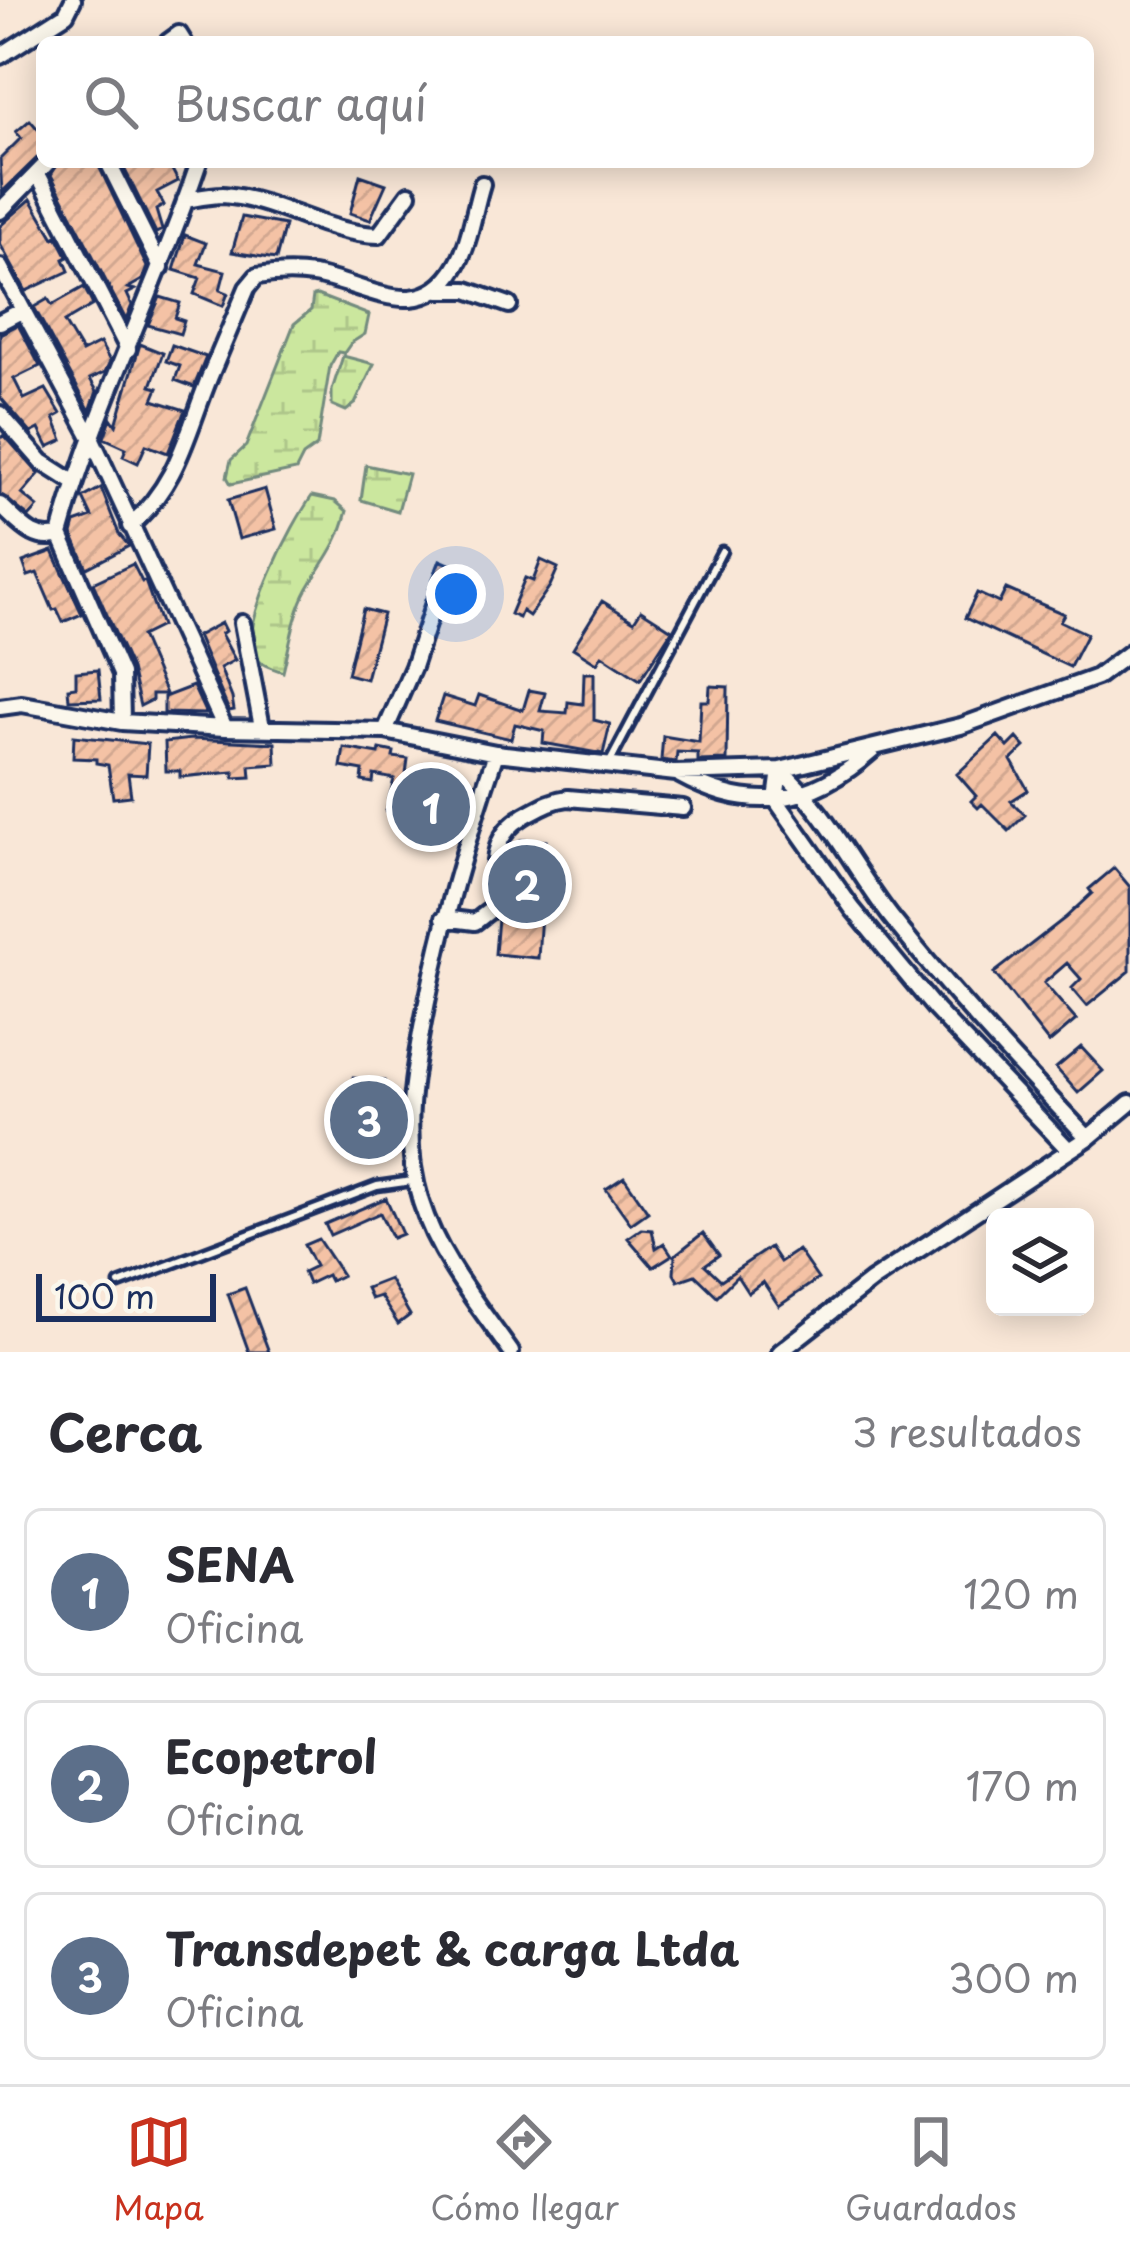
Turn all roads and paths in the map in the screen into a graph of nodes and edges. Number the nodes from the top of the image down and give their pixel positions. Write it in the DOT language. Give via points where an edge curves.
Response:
graph roads {
  1 [pos="73,0"];
  2 [pos="0,56"];
  3 [pos="43,168"];
  4 [pos="111,168"];
  5 [pos="186,168"];
  6 [pos="197,168"];
  7 [pos="193,180"];
  8 [pos="482,184"];
  9 [pos="409,194"];
  10 [pos="185,200"];
  11 [pos="0,211"];
  12 [pos="0,267"];
  13 [pos="161,268"];
  14 [pos="439,290"];
  15 [pos="509,305"];
  16 [pos="23,310"];
  17 [pos="0,322"];
  18 [pos="128,349"];
  19 [pos="0,415"];
  20 [pos="91,437"];
  21 [pos="74,482"];
  22 [pos="0,506"];
  23 [pos="130,526"];
  24 [pos="60,535"];
  25 [pos="722,551"];
  26 [pos="434,603"];
  27 [pos="242,623"];
  28 [pos="1130,652"];
  29 [pos="0,707"];
  30 [pos="122,722"];
  31 [pos="262,727"];
  32 [pos="225,728"];
  33 [pos="385,731"];
  34 [pos="874,749"];
  35 [pos="496,752"];
  36 [pos="608,765"];
  37 [pos="780,770"];
  38 [pos="676,772"];
  39 [pos="807,794"];
  40 [pos="776,800"];
  41 [pos="683,808"];
  42 [pos="444,918"];
  43 [pos="951,994"];
  44 [pos="936,1010"];
  45 [pos="1130,1103"];
  46 [pos="1088,1138"];
  47 [pos="1070,1150"];
  48 [pos="416,1181"];
  49 [pos="119,1284"];
  50 [pos="511,1352"];
  51 [pos="779,1352"];
  1 -- 2 [label="street" via="65,14"];
  3 -- 11 [label="street"];
  3 -- 18 [label="street"];
  4 -- 13 [label="street"];
  5 -- 7 [label="street"];
  6 -- 7 [label="street"];
  7 -- 10 [label="street"];
  8 -- 14 [label="street" via="459,263"];
  9 -- 10 [label="street" via="379,235 348,234 221,195"];
  10 -- 13 [label="street"];
  12 -- 16 [label="street"];
  13 -- 18 [label="street"];
  14 -- 15 [label="street"];
  14 -- 23 [label="street" via="413,299 313,275 257,276 176,472"];
  16 -- 17 [label="street"];
  16 -- 20 [label="street"];
  18 -- 20 [label="street"];
  19 -- 21 [label="street" via="41,462"];
  20 -- 21 [label="street"];
  20 -- 23 [label="street"];
  21 -- 24 [label="street"];
  22 -- 24 [label="street" via="34,536"];
  23 -- 32 [label="street"];
  24 -- 30 [label="street" via="121,674"];
  25 -- 36 [label="lane"];
  26 -- 33 [label="street"];
  27 -- 31 [label="street"];
  28 -- 34 [label="street" via="1097,677"];
  29 -- 30 [label="street"];
  30 -- 32 [label="street"];
  31 -- 32 [label="street"];
  31 -- 33 [label="street"];
  33 -- 35 [label="street"];
  34 -- 37 [label="street"];
  34 -- 39 [label="street"];
  35 -- 36 [label="street"];
  35 -- 42 [label="street"];
  36 -- 38 [label="street"];
  37 -- 38 [label="street"];
  37 -- 39 [label="street"];
  37 -- 40 [label="street"];
  38 -- 40 [label="street" via="723,794"];
  39 -- 40 [label="street"];
  39 -- 43 [label="street"];
  40 -- 44 [label="street"];
  41 -- 42 [label="street" via="553,800 498,837 493,908 476,922"];
  42 -- 48 [label="street" via="412,1080"];
  43 -- 44 [label="street"];
  43 -- 46 [label="street"];
  44 -- 47 [label="street"];
  45 -- 46 [label="street"];
  46 -- 47 [label="street"];
  47 -- 51 [label="street"];
  48 -- 49 [label="lane" via="377,1186"];
  48 -- 50 [label="street" via="453,1268"];
}
